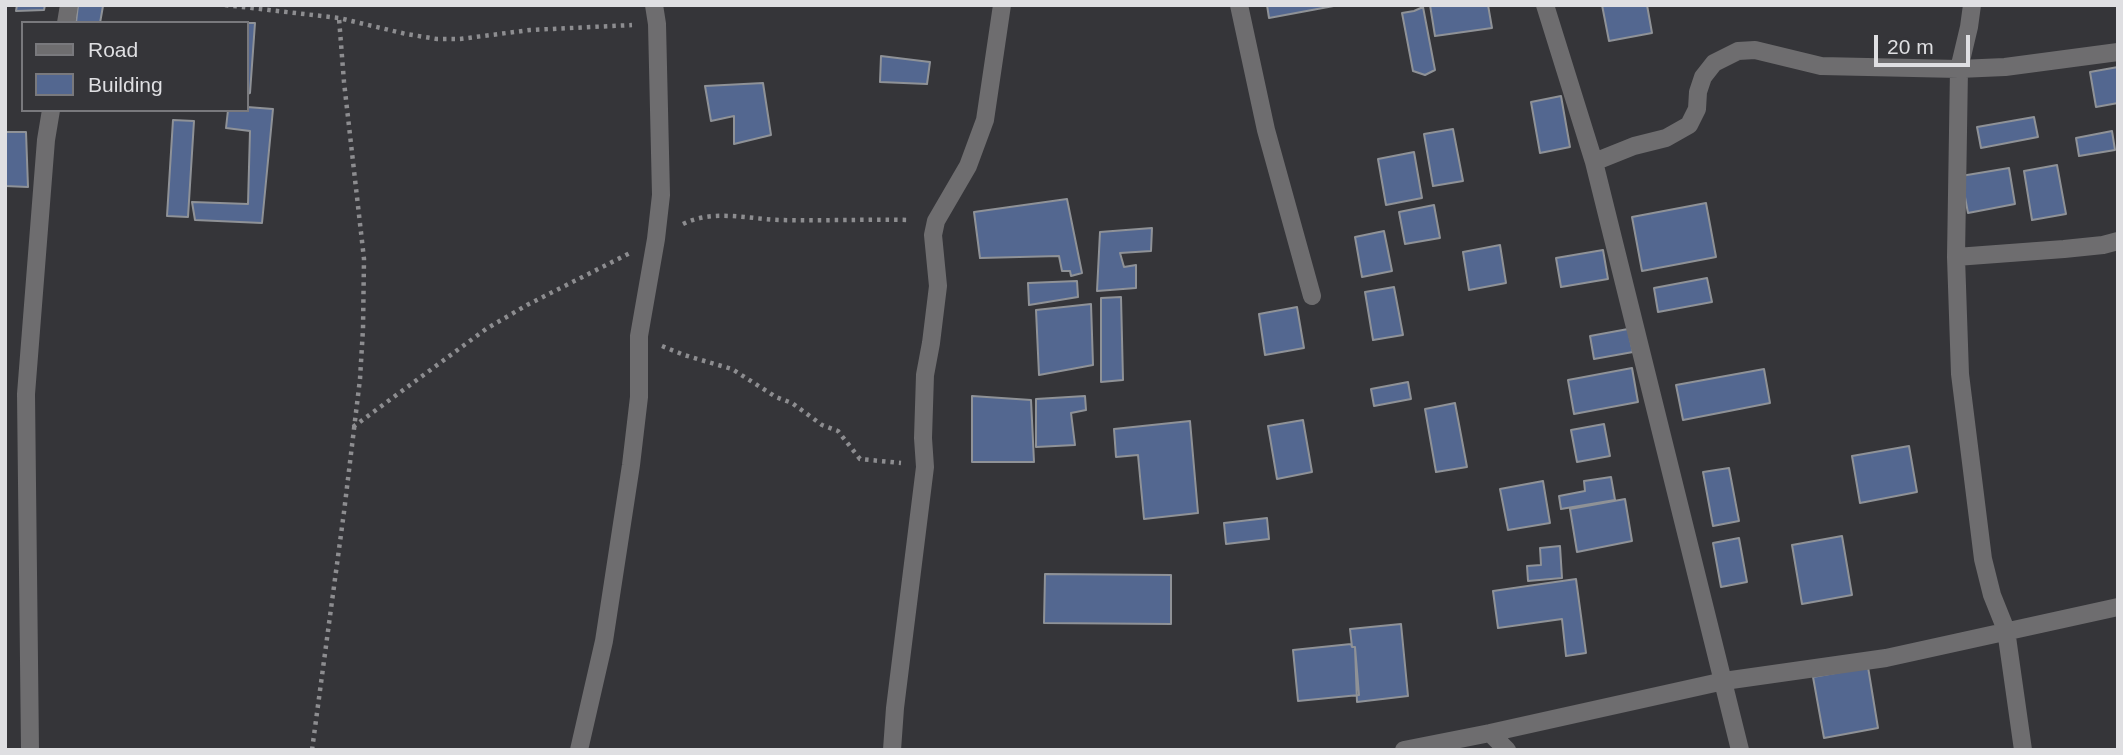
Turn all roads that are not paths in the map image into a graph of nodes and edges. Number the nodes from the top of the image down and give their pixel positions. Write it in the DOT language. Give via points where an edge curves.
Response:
graph roads {
  1 [pos="654,5"];
  2 [pos="1002,5"];
  3 [pos="1240,5"];
  4 [pos="1545,5"];
  5 [pos="1972,5"];
  6 [pos="2118,52"];
  7 [pos="1959,69"];
  8 [pos="51,112"];
  9 [pos="1594,162"];
  10 [pos="2118,241"];
  11 [pos="1956,257"];
  12 [pos="1312,296"];
  13 [pos="2118,607"];
  14 [pos="2006,630"];
  15 [pos="1724,681"];
  16 [pos="1490,733"];
  17 [pos="30,750"];
  18 [pos="579,750"];
  19 [pos="892,750"];
  20 [pos="1404,750"];
  21 [pos="1507,750"];
  22 [pos="1740,750"];
  23 [pos="2023,750"];
  1 -- 18 [label="street" via="661,195 639,336 639,397 631,465 604,641"];
  2 -- 19 [label="street" via="985,120 968,166 936,221 932,246 937,286 925,375 925,467"];
  3 -- 12 [label="street" via="1266,130"];
  4 -- 9 [label="street"];
  5 -- 7 [label="street"];
  6 -- 7 [label="street"];
  7 -- 9 [label="street" via="1821,66 1755,50 1738,51 1714,63 1703,77 1694,118 1685,128"];
  7 -- 11 [label="street"];
  8 -- 17 [label="street" via="26,394"];
  9 -- 15 [label="street"];
  10 -- 11 [label="street"];
  11 -- 14 [label="street" via="1960,374 1975,508 1992,595"];
  13 -- 14 [label="street"];
  14 -- 15 [label="street" via="1886,658"];
  14 -- 23 [label="street"];
  15 -- 16 [label="street"];
  15 -- 22 [label="street"];
  16 -- 20 [label="street"];
  16 -- 21 [label="street"];
}
